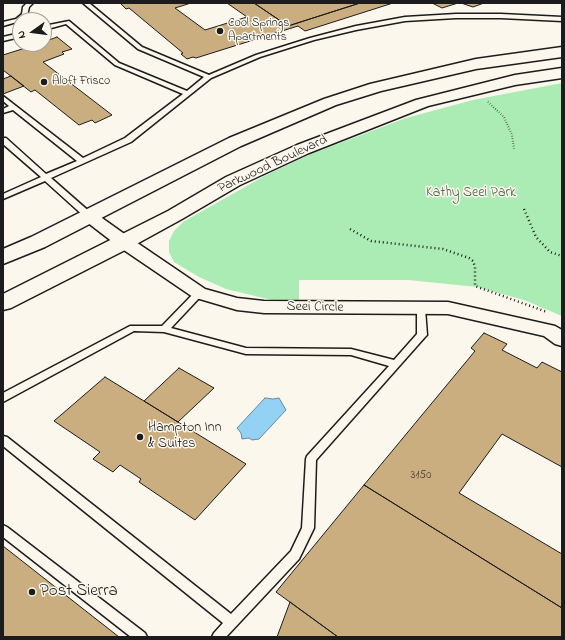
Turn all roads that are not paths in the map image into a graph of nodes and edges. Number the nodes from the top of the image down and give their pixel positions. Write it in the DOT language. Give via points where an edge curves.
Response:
graph roads {
  1 [pos="30,3"];
  2 [pos="86,3"];
  3 [pos="562,19"];
  4 [pos="3,24"];
  5 [pos="52,26"];
  6 [pos="562,52"];
  7 [pos="562,73"];
  8 [pos="210,77"];
  9 [pos="188,94"];
  10 [pos="3,98"];
  11 [pos="14,107"];
  12 [pos="3,111"];
  13 [pos="3,140"];
  14 [pos="82,161"];
  15 [pos="46,178"];
  16 [pos="3,197"];
  17 [pos="89,216"];
  18 [pos="124,242"];
  19 [pos="3,257"];
  20 [pos="199,293"];
  21 [pos="3,303"];
  22 [pos="421,309"];
  23 [pos="164,330"];
  24 [pos="562,338"];
  25 [pos="396,364"];
  26 [pos="3,398"];
  27 [pos="3,440"];
  28 [pos="3,530"];
  29 [pos="232,622"];
  30 [pos="141,637"];
  31 [pos="218,637"];
  1 -- 4 [label="lane" via="26,6 25,15"];
  2 -- 8 [label="lane" via="140,48"];
  3 -- 8 [label="lane" via="501,16 405,19 312,39 258,56"];
  5 -- 9 [label="lane" via="67,22 117,64"];
  6 -- 17 [label="main road" via="476,64 376,87 330,102 235,142"];
  7 -- 18 [label="main road, Parkwood Boulevard" via="515,80 422,103 303,148 233,181"];
  8 -- 9 [label="lane"];
  9 -- 14 [label="lane" via="128,140"];
  10 -- 11 [label="lane"];
  11 -- 12 [label="lane"];
  11 -- 14 [label="lane"];
  13 -- 15 [label="lane"];
  14 -- 15 [label="lane"];
  15 -- 16 [label="lane"];
  15 -- 17 [label="lane"];
  17 -- 18 [label="street, Seei Circle"];
  17 -- 19 [label="main road"];
  18 -- 20 [label="street, Seei Circle"];
  18 -- 21 [label="main road, Parkwood Boulevard"];
  20 -- 22 [label="street, Seei Circle" via="237,304 264,307"];
  20 -- 23 [label="lane"];
  22 -- 24 [label="street, Seei Circle" via="448,308 549,331"];
  22 -- 25 [label="lane" via="422,335"];
  23 -- 25 [label="lane" via="246,351 351,352"];
  23 -- 26 [label="lane" via="133,328"];
  25 -- 29 [label="lane" via="311,459 308,528 299,557"];
  27 -- 29 [label="lane"];
  28 -- 30 [label="lane"];
  29 -- 31 [label="lane"];
}
